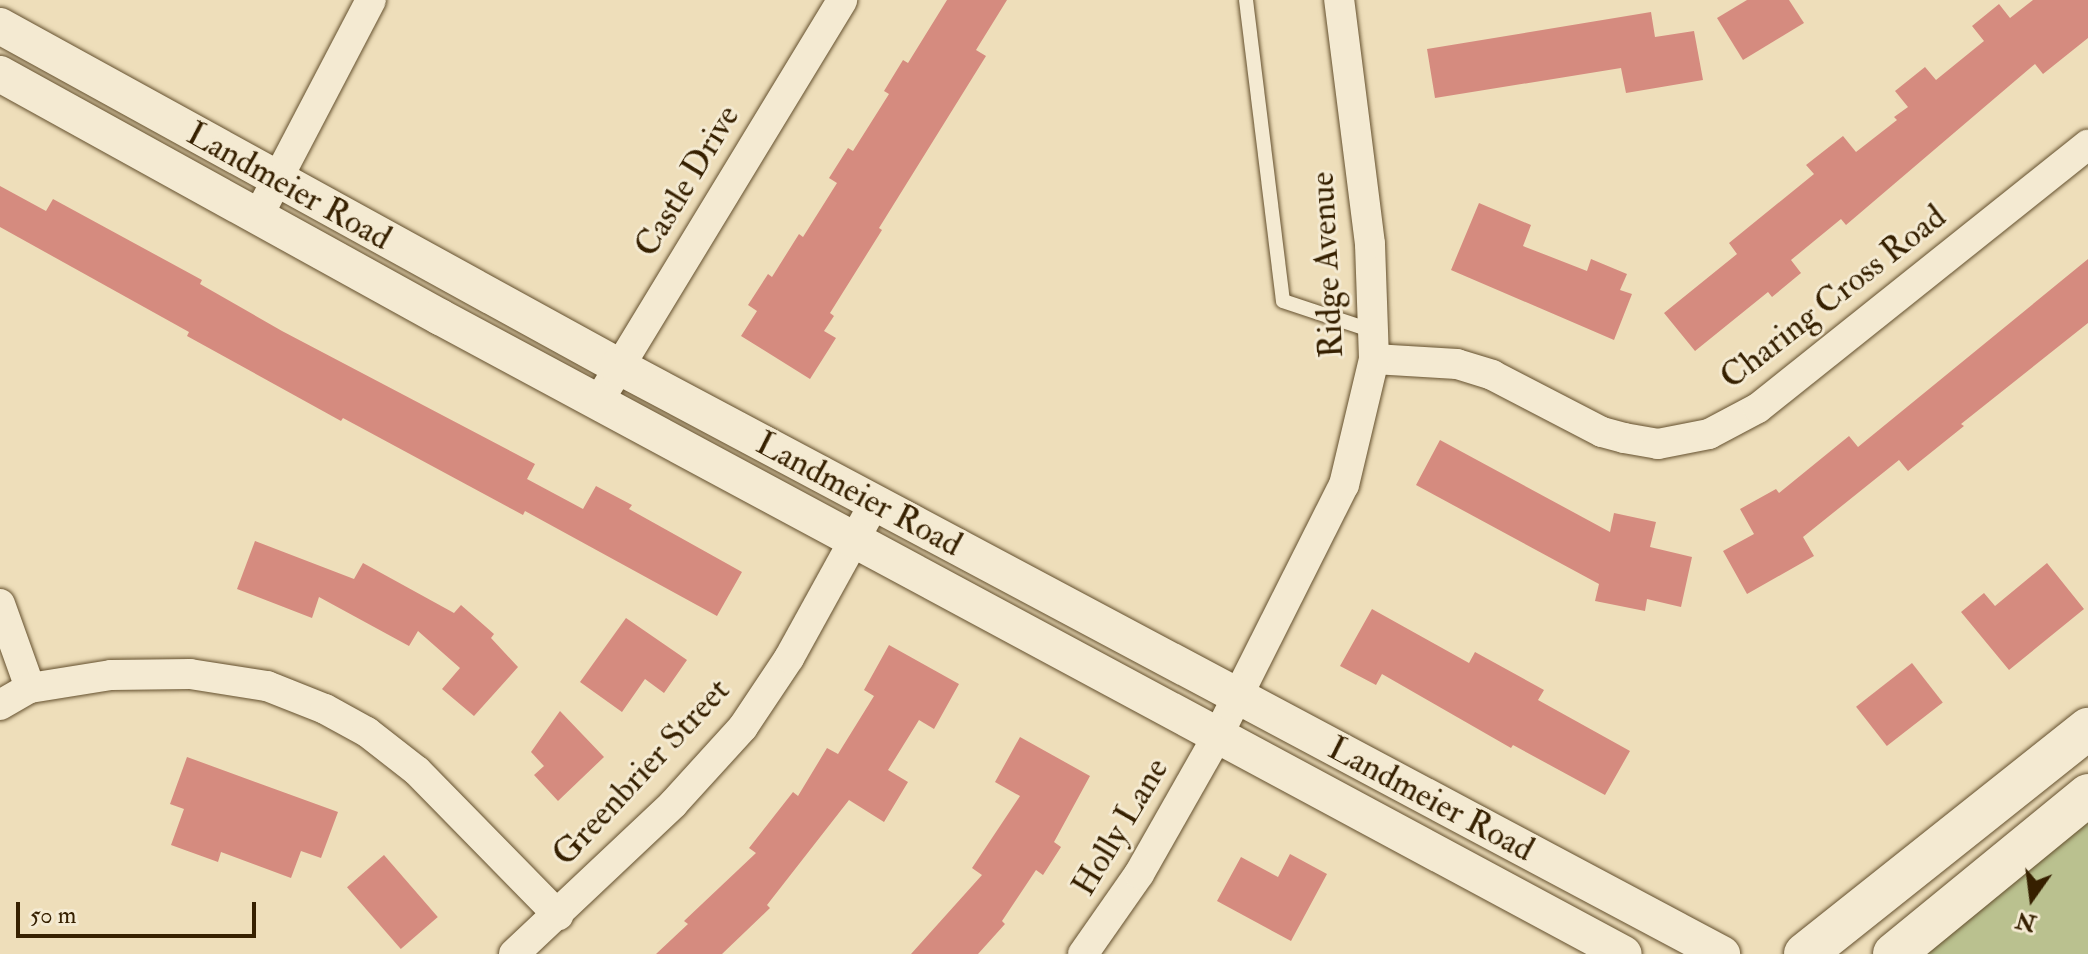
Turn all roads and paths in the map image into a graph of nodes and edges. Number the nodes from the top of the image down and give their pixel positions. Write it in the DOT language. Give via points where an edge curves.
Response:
graph roads {
  1 [pos="371,0"];
  2 [pos="842,0"];
  3 [pos="1246,0"];
  4 [pos="1339,0"];
  5 [pos="0,26"];
  6 [pos="0,74"];
  7 [pos="2088,145"];
  8 [pos="277,179"];
  9 [pos="257,218"];
  10 [pos="1374,345"];
  11 [pos="618,366"];
  12 [pos="598,402"];
  13 [pos="875,502"];
  14 [pos="855,541"];
  15 [pos="0,604"];
  16 [pos="30,688"];
  17 [pos="1238,696"];
  18 [pos="0,705"];
  19 [pos="2088,729"];
  20 [pos="1218,735"];
  21 [pos="2088,795"];
  22 [pos="558,915"];
  23 [pos="514,954"];
  24 [pos="1083,954"];
  25 [pos="1624,954"];
  26 [pos="1722,954"];
  27 [pos="1805,954"];
  28 [pos="1894,954"];
  1 -- 8 [label="street"];
  2 -- 11 [label="street, Castle Drive"];
  3 -- 10 [label="lane" via="1283,301"];
  4 -- 10 [label="street, Ridge Avenue" via="1370,244"];
  5 -- 8 [label="street, Landmeier Road"];
  6 -- 9 [label="street, Landmeier Road"];
  7 -- 10 [label="street, Charing Cross Road" via="1758,408 1709,434 1658,444 1624,438 1602,432 1492,375"];
  8 -- 9 [label="street"];
  8 -- 11 [label="street, Landmeier Road"];
  9 -- 12 [label="street, Landmeier Road"];
  10 -- 17 [label="street, Ridge Avenue" via="1344,485"];
  11 -- 12 [label="street, Castle Drive"];
  11 -- 13 [label="street, Landmeier Road"];
  12 -- 14 [label="street, Landmeier Road"];
  13 -- 14 [label="street, Greenbrier Street"];
  13 -- 17 [label="street, Landmeier Road"];
  14 -- 20 [label="street, Landmeier Road"];
  14 -- 22 [label="street, Greenbrier Street" via="743,727 673,804"];
  15 -- 16 [label="street"];
  16 -- 18 [label="street"];
  16 -- 22 [label="street" via="111,675 190,674 267,686 325,709 367,732 417,771"];
  17 -- 20 [label="street, Ridge Avenue"];
  17 -- 26 [label="street, Landmeier Road"];
  19 -- 27 [label="main road"];
  20 -- 24 [label="street, Holly Lane" via="1131,887"];
  20 -- 25 [label="street, Landmeier Road"];
  21 -- 28 [label="main road"];
  22 -- 23 [label="street, Greenbrier Street"];
}
